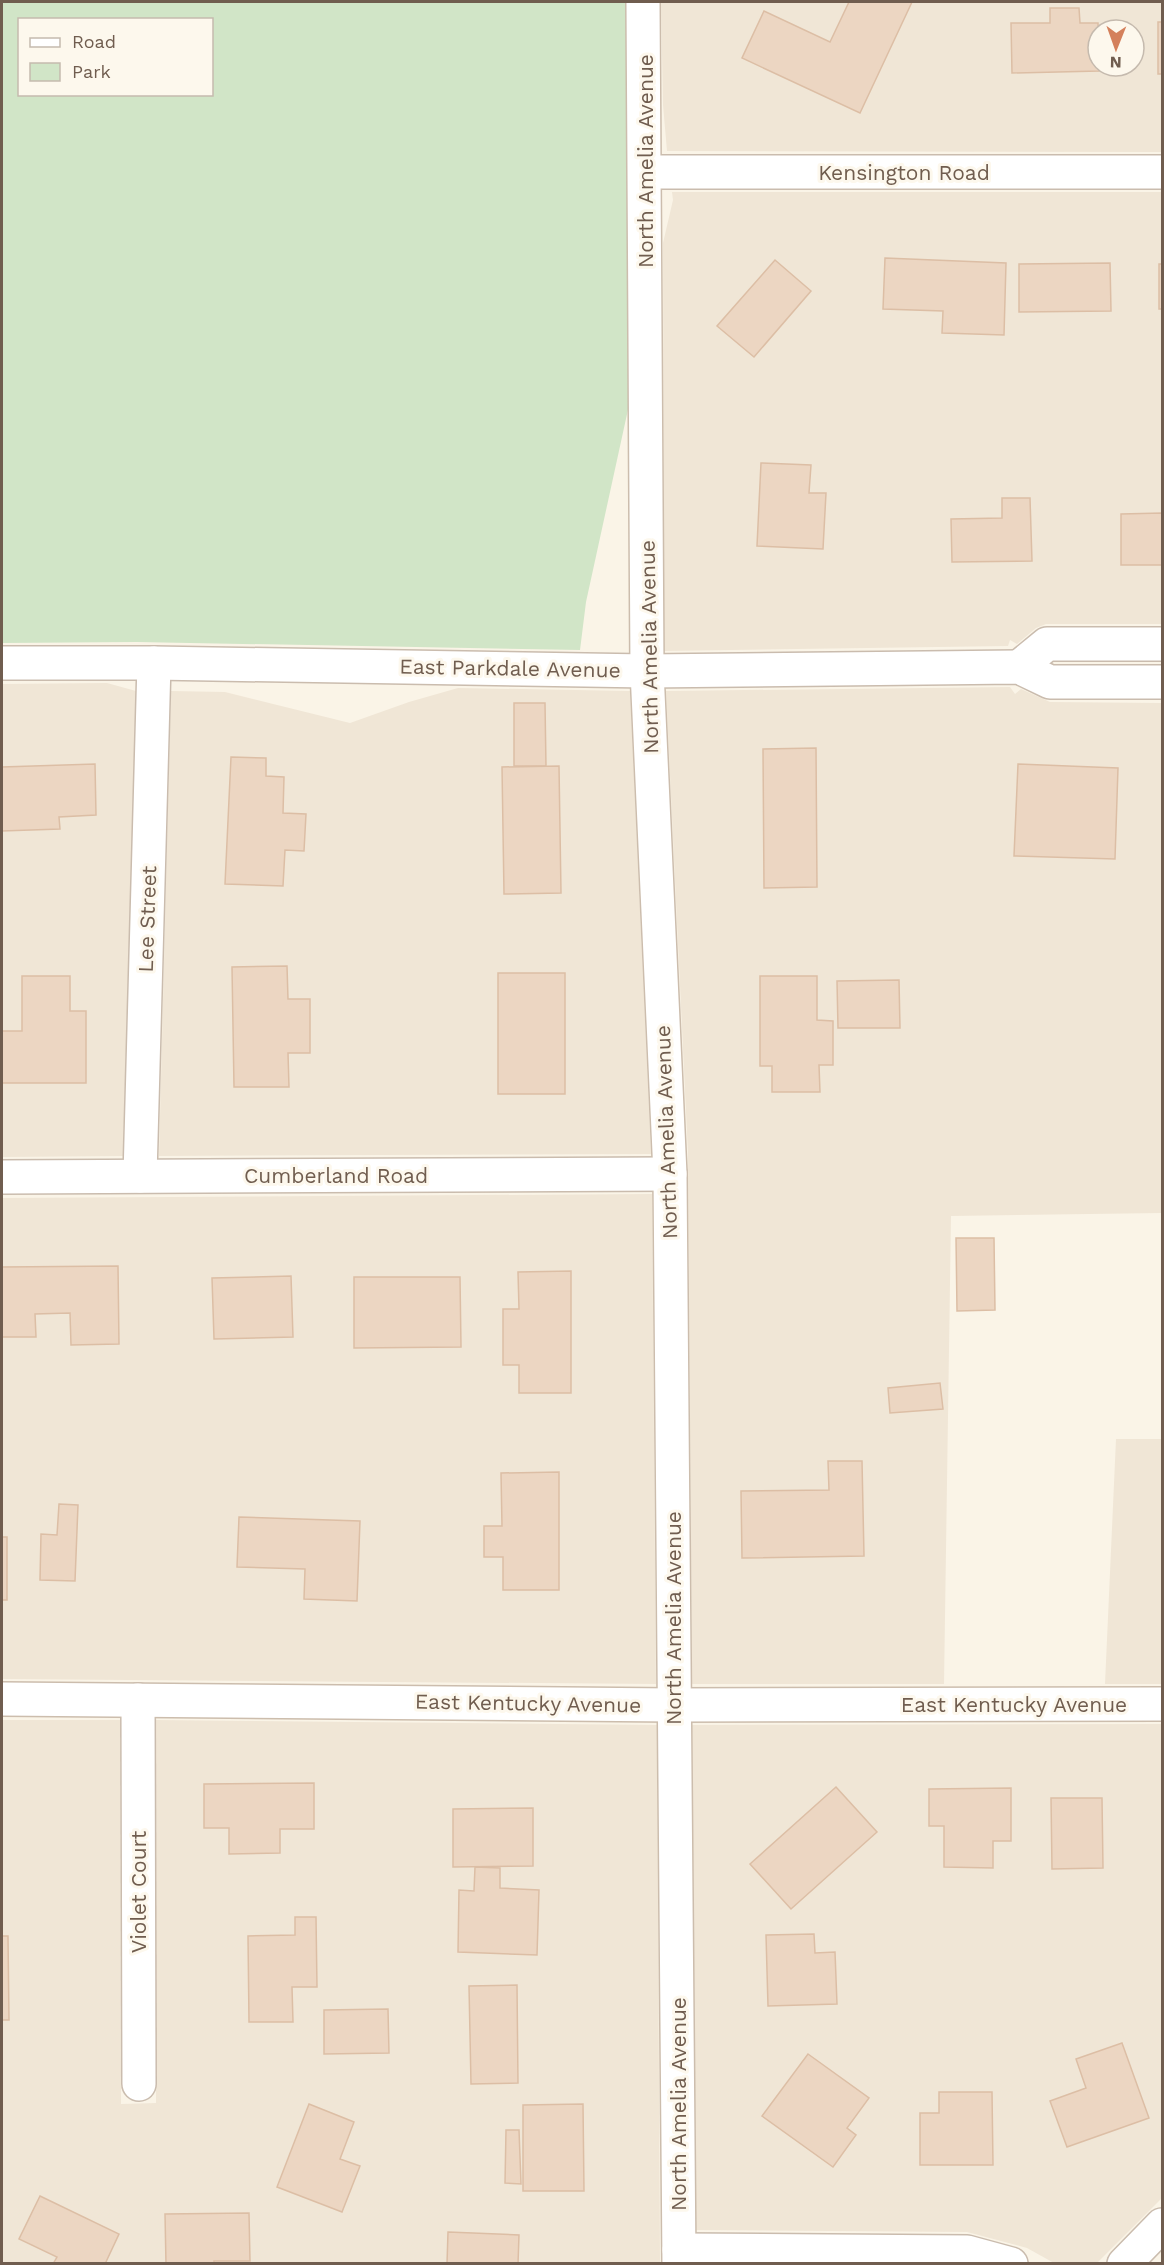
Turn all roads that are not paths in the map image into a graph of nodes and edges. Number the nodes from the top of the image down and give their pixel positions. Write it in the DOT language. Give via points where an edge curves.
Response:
graph roads {
  1 [pos="643,2"];
  2 [pos="645,172"];
  3 [pos="1162,172"];
  4 [pos="1162,644"];
  5 [pos="2,663"];
  6 [pos="154,663"];
  7 [pos="1019,667"];
  8 [pos="647,671"];
  9 [pos="1162,682"];
  10 [pos="670,1174"];
  11 [pos="140,1176"];
  12 [pos="2,1177"];
  13 [pos="2,1699"];
  14 [pos="138,1700"];
  15 [pos="1162,1704"];
  16 [pos="674,1705"];
  17 [pos="139,2084"];
  18 [pos="1162,2225"];
  19 [pos="679,2257"];
  20 [pos="1011,2264"];
  21 [pos="1124,2264"];
  1 -- 2 [label="street, North Amelia Avenue"];
  2 -- 3 [label="street, Kensington Road"];
  2 -- 8 [label="street, North Amelia Avenue"];
  4 -- 7 [label="street" via="1047,644"];
  5 -- 6 [label="street, East Parkdale Avenue"];
  6 -- 8 [label="street, East Parkdale Avenue"];
  6 -- 11 [label="street, Lee Street"];
  7 -- 8 [label="street, East Parkdale Avenue"];
  7 -- 9 [label="street, East Parkdale Avenue" via="1050,682"];
  8 -- 10 [label="street, North Amelia Avenue"];
  10 -- 11 [label="street, Cumberland Road"];
  10 -- 16 [label="street, North Amelia Avenue"];
  11 -- 12 [label="street, Cumberland Road"];
  13 -- 14 [label="street, East Kentucky Avenue"];
  14 -- 16 [label="street, East Kentucky Avenue"];
  14 -- 17 [label="street, Violet Court"];
  15 -- 16 [label="street, East Kentucky Avenue"];
  16 -- 19 [label="street, North Amelia Avenue"];
  18 -- 21 [label="street"];
  19 -- 20 [label="street" via="967,2253"];
}
